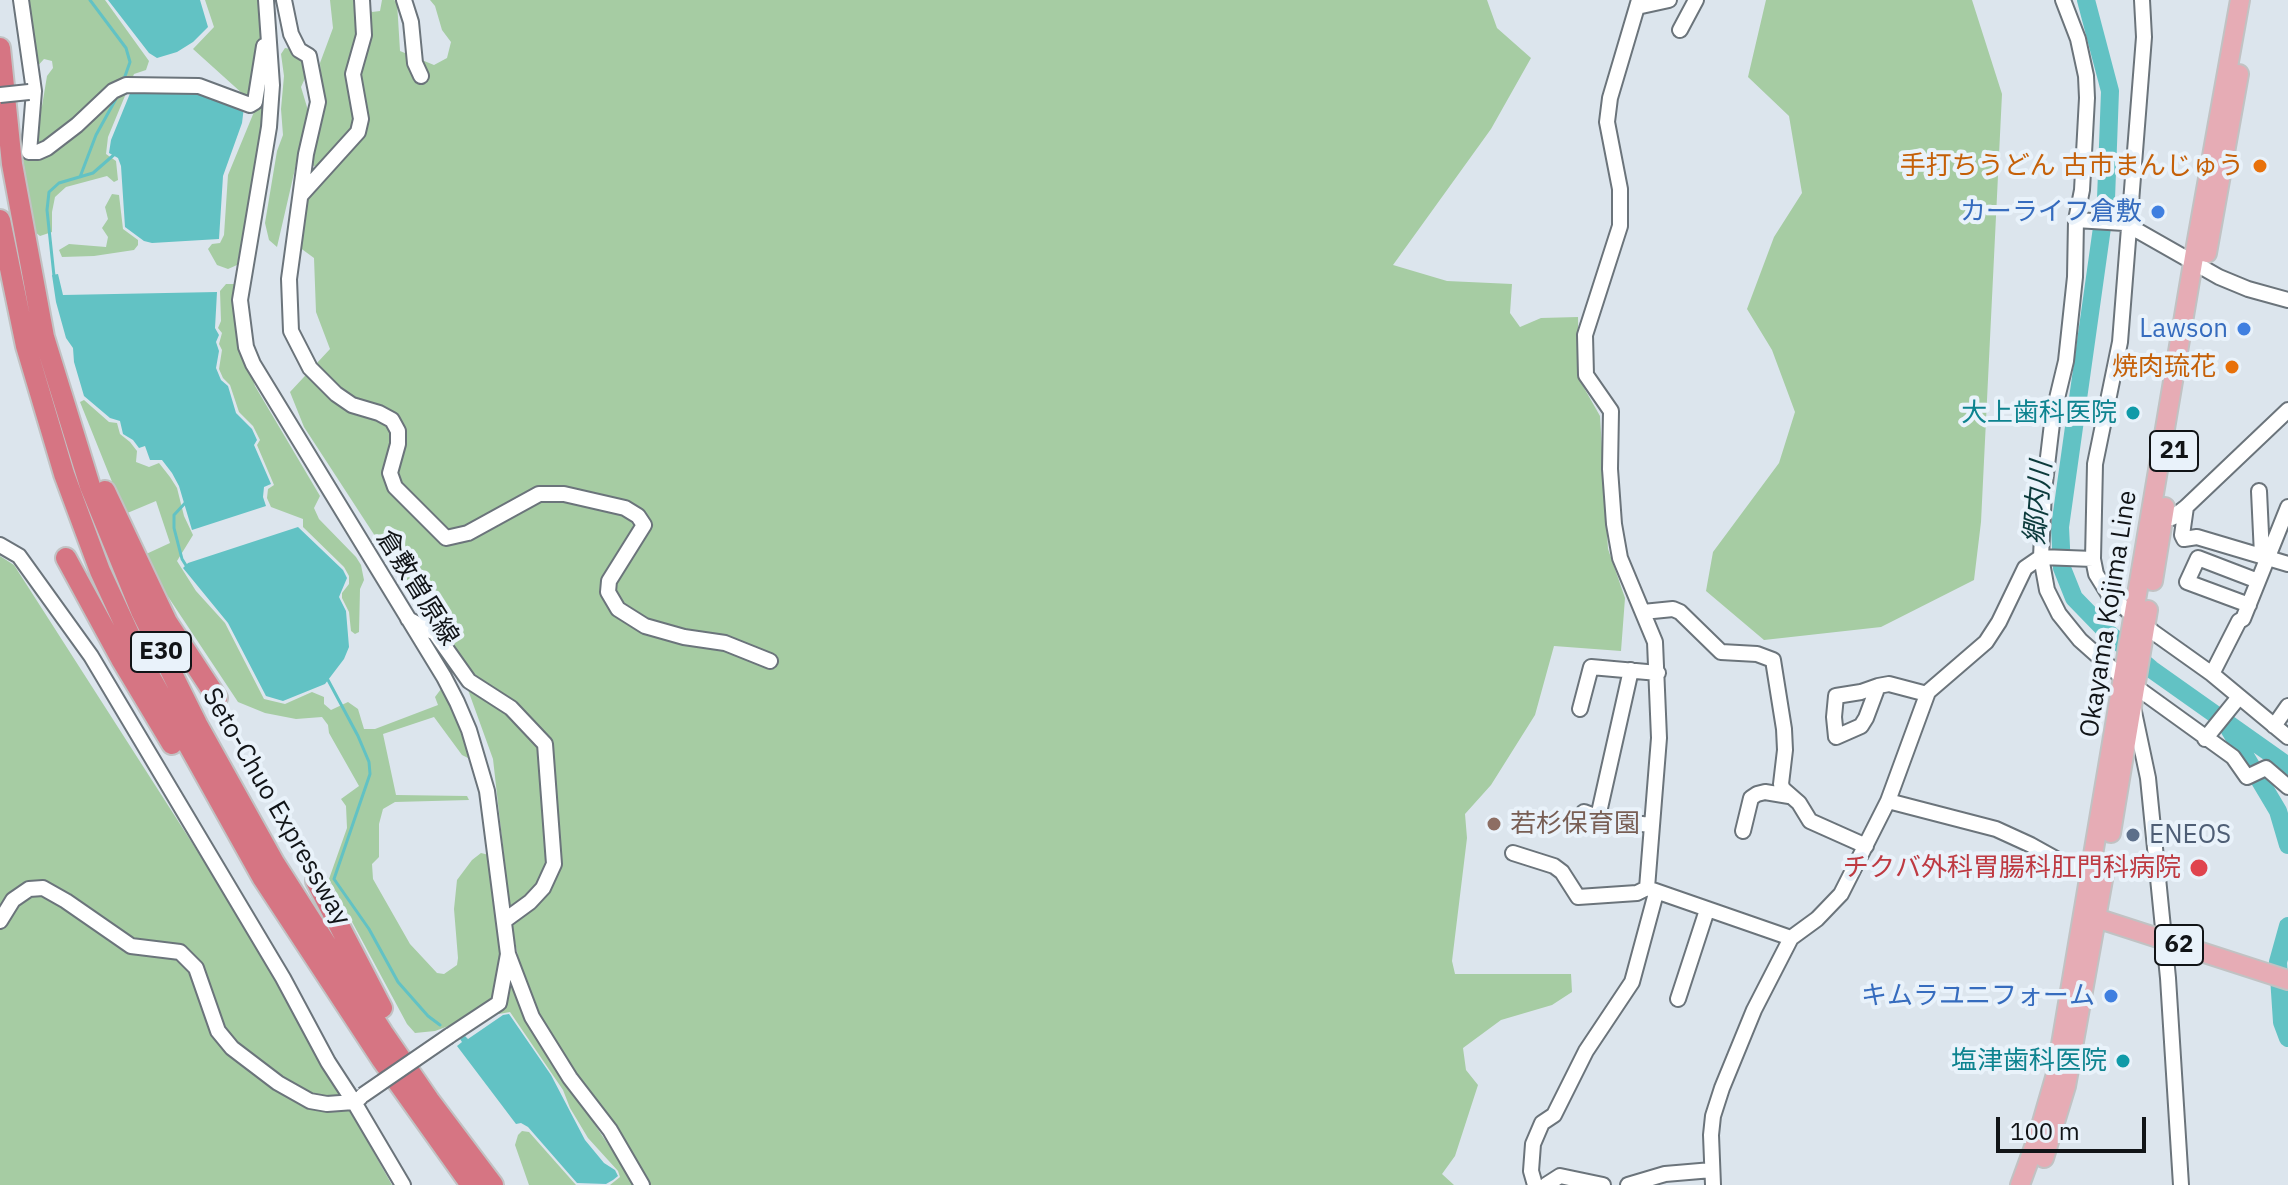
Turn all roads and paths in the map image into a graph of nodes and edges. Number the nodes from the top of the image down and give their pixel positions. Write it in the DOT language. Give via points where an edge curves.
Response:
graph roads {
  1 [pos="21,0"];
  2 [pos="266,0"];
  3 [pos="284,0"];
  4 [pos="362,0"];
  5 [pos="404,0"];
  6 [pos="1669,0"];
  7 [pos="1696,0"];
  8 [pos="2063,0"];
  9 [pos="2142,0"];
  10 [pos="2240,0"];
  11 [pos="2252,0"];
  12 [pos="1638,3"];
  13 [pos="1680,30"];
  14 [pos="270,38"];
  15 [pos="0,48"];
  16 [pos="421,76"];
  17 [pos="31,92"];
  18 [pos="0,95"];
  19 [pos="301,195"];
  20 [pos="0,220"];
  21 [pos="2078,220"];
  22 [pos="2126,225"];
  23 [pos="2199,266"];
  24 [pos="2288,300"];
  25 [pos="59,389"];
  26 [pos="2288,410"];
  27 [pos="2168,452"];
  28 [pos="2259,491"];
  29 [pos="2186,507"];
  30 [pos="2288,507"];
  31 [pos="2164,518"];
  32 [pos="2283,534"];
  33 [pos="0,545"];
  34 [pos="2265,556"];
  35 [pos="2042,557"];
  36 [pos="66,558"];
  37 [pos="2093,559"];
  38 [pos="2288,564"];
  39 [pos="2258,581"];
  40 [pos="2249,605"];
  41 [pos="1643,612"];
  42 [pos="408,619"];
  43 [pos="2139,625"];
  44 [pos="770,661"];
  45 [pos="1631,670"];
  46 [pos="1658,673"];
  47 [pos="2212,674"];
  48 [pos="2131,681"];
  49 [pos="1878,686"];
  50 [pos="1927,694"];
  51 [pos="217,698"];
  52 [pos="2237,699"];
  53 [pos="2288,706"];
  54 [pos="2133,707"];
  55 [pos="1580,709"];
  56 [pos="2284,729"];
  57 [pos="2206,738"];
  58 [pos="2123,767"];
  59 [pos="2148,778"];
  60 [pos="2288,787"];
  61 [pos="1789,796"];
  62 [pos="1888,801"];
  63 [pos="1651,825"];
  64 [pos="1743,831"];
  65 [pos="2104,836"];
  66 [pos="1866,846"];
  67 [pos="1513,853"];
  68 [pos="2092,871"];
  69 [pos="262,877"];
  70 [pos="316,881"];
  71 [pos="1652,890"];
  72 [pos="1707,910"];
  73 [pos="2091,916"];
  74 [pos="0,921"];
  75 [pos="504,921"];
  76 [pos="1791,938"];
  77 [pos="2163,940"];
  78 [pos="508,954"];
  79 [pos="2282,978"];
  80 [pos="1678,999"];
  81 [pos="359,1098"];
  82 [pos="429,1100"];
  83 [pos="1712,1177"];
  84 [pos="2027,1184"];
  85 [pos="403,1185"];
  86 [pos="471,1185"];
  87 [pos="493,1185"];
  88 [pos="642,1185"];
  89 [pos="1535,1185"];
  90 [pos="1546,1185"];
  91 [pos="1603,1185"];
  92 [pos="1628,1185"];
  93 [pos="2181,1185"];
  1 -- 17 [label="street"];
  2 -- 14 [label="street, 倉敷曽原線"];
  3 -- 19 [label="street" via="291,34 309,56 318,102"];
  4 -- 19 [label="street" via="364,35 353,74 361,119 358,132"];
  5 -- 16 [label="street"];
  6 -- 12 [label="street"];
  7 -- 13 [label="street"];
  8 -- 21 [label="street" via="2078,39 2087,87"];
  9 -- 22 [label="street" via="2144,37"];
  10 -- 23 [label="main road, Okayama Kojima Line / 21"];
  11 -- 23 [label="main road, Okayama Kojima Line / 21"];
  12 -- 41 [label="street" via="1607,122 1620,189 1620,226 1585,335 1586,375 1611,411 1610,469 1620,558"];
  14 -- 17 [label="street" via="250,105 199,86 126,85 47,148 29,152"];
  14 -- 42 [label="street, 倉敷曽原線" via="267,149 240,300 246,347"];
  15 -- 25 [label="highway, Seto-Chuo Expressway / E30" via="23,232"];
  17 -- 18 [label="street, bridge"];
  19 -- 44 [label="street" via="289,279 288,312 295,342 310,368 336,394 392,420 398,444 390,473 405,499 446,538 468,533 539,494 564,494 625,508 644,525 609,581 608,592 618,609 645,626 725,643"];
  20 -- 69 [label="highway, Seto-Chuo Expressway / E30" via="26,346 83,529 142,662"];
  21 -- 22 [label="street"];
  21 -- 35 [label="street" via="2066,361 2044,491"];
  22 -- 23 [label="street"];
  22 -- 37 [label="street" via="2120,342 2095,464"];
  23 -- 24 [label="street"];
  23 -- 27 [label="main road, Okayama Kojima Line / 21"];
  25 -- 51 [label="highway" via="138,566"];
  25 -- 82 [label="highway, Seto-Chuo Expressway / E30" via="108,534 168,669 275,864"];
  26 -- 29 [label="street"];
  27 -- 31 [label="main road, Okayama Kojima Line / 21"];
  27 -- 43 [label="main road, Okayama Kojima Line / 21"];
  28 -- 34 [label="street"];
  29 -- 31 [label="street"];
  29 -- 34 [label="street" via="2184,539 2197,537"];
  30 -- 32 [label="street"];
  31 -- 43 [label="main road, Okayama Kojima Line / 21"];
  32 -- 34 [label="street"];
  33 -- 81 [label="street" via="19,556 91,656 328,1062"];
  34 -- 38 [label="street"];
  34 -- 39 [label="street"];
  35 -- 37 [label="street"];
  35 -- 48 [label="street" via="2047,590 2059,614 2080,640"];
  35 -- 50 [label="street" via="2025,568 1986,642"];
  36 -- 69 [label="highway" via="179,757"];
  37 -- 43 [label="street" via="2103,587"];
  39 -- 40 [label="street"];
  39 -- 40 [label="street" via="2198,558 2187,582"];
  40 -- 47 [label="street"];
  41 -- 46 [label="street" via="1655,642"];
  41 -- 61 [label="street" via="1673,609 1721,652 1773,660 1784,729 1781,784"];
  42 -- 75 [label="street, 倉敷曽原線" via="469,730 487,791"];
  42 -- 75 [label="street" via="435,633 469,681 511,708 545,744 554,864 543,888"];
  43 -- 47 [label="street"];
  43 -- 48 [label="main road, Okayama Kojima Line / 21"];
  45 -- 46 [label="street"];
  45 -- 55 [label="street" via="1591,667"];
  45 -- 63 [label="street" via="1591,814"];
  46 -- 63 [label="street"];
  47 -- 52 [label="street"];
  48 -- 54 [label="main road, Okayama Kojima Line / 21"];
  48 -- 57 [label="street"];
  48 -- 65 [label="main road, Okayama Kojima Line / 21"];
  49 -- 50 [label="street" via="1903,686"];
  50 -- 62 [label="street"];
  52 -- 56 [label="street"];
  52 -- 57 [label="street"];
  53 -- 56 [label="street"];
  54 -- 58 [label="main road, Okayama Kojima Line / 21"];
  54 -- 59 [label="street"];
  57 -- 60 [label="street" via="2233,757 2247,777 2266,768"];
  58 -- 59 [label="street" via="2139,769"];
  58 -- 65 [label="main road, Okayama Kojima Line / 21"];
  59 -- 77 [label="street"];
  61 -- 64 [label="street" via="1765,792 1751,798"];
  61 -- 66 [label="street" via="1810,821"];
  62 -- 66 [label="street"];
  62 -- 68 [label="street" via="1996,829 2067,865"];
  63 -- 71 [label="street"];
  65 -- 68 [label="main road, Okayama Kojima Line / 21"];
  65 -- 73 [label="main road, Okayama Kojima Line / 21"];
  66 -- 76 [label="street" via="1841,894"];
  67 -- 71 [label="street" via="1554,866 1578,897"];
  68 -- 73 [label="main road, Okayama Kojima Line / 21"];
  69 -- 86 [label="highway, Seto-Chuo Expressway / E30"];
  70 -- 82 [label="highway"];
  71 -- 72 [label="street"];
  71 -- 89 [label="street" via="1632,982 1533,1144"];
  72 -- 76 [label="street"];
  72 -- 80 [label="street"];
  73 -- 77 [label="main road, 62"];
  73 -- 84 [label="main road, Okayama Kojima Line / 21"];
  74 -- 81 [label="street" via="13,900 29,889 43,888 131,946 180,952 196,968 218,1031 232,1048 310,1101 327,1104"];
  75 -- 78 [label="street, 倉敷曽原線"];
  76 -- 83 [label="street" via="1722,1088 1713,1116"];
  77 -- 79 [label="main road, 62"];
  77 -- 93 [label="street"];
  78 -- 81 [label="street, bridge" via="499,1003"];
  78 -- 88 [label="street, 倉敷曽原線" via="532,1017"];
  81 -- 85 [label="street"];
  82 -- 87 [label="highway, Seto-Chuo Expressway / E30"];
  83 -- 92 [label="street" via="1665,1174"];
  90 -- 91 [label="street" via="1560,1176"];
}
